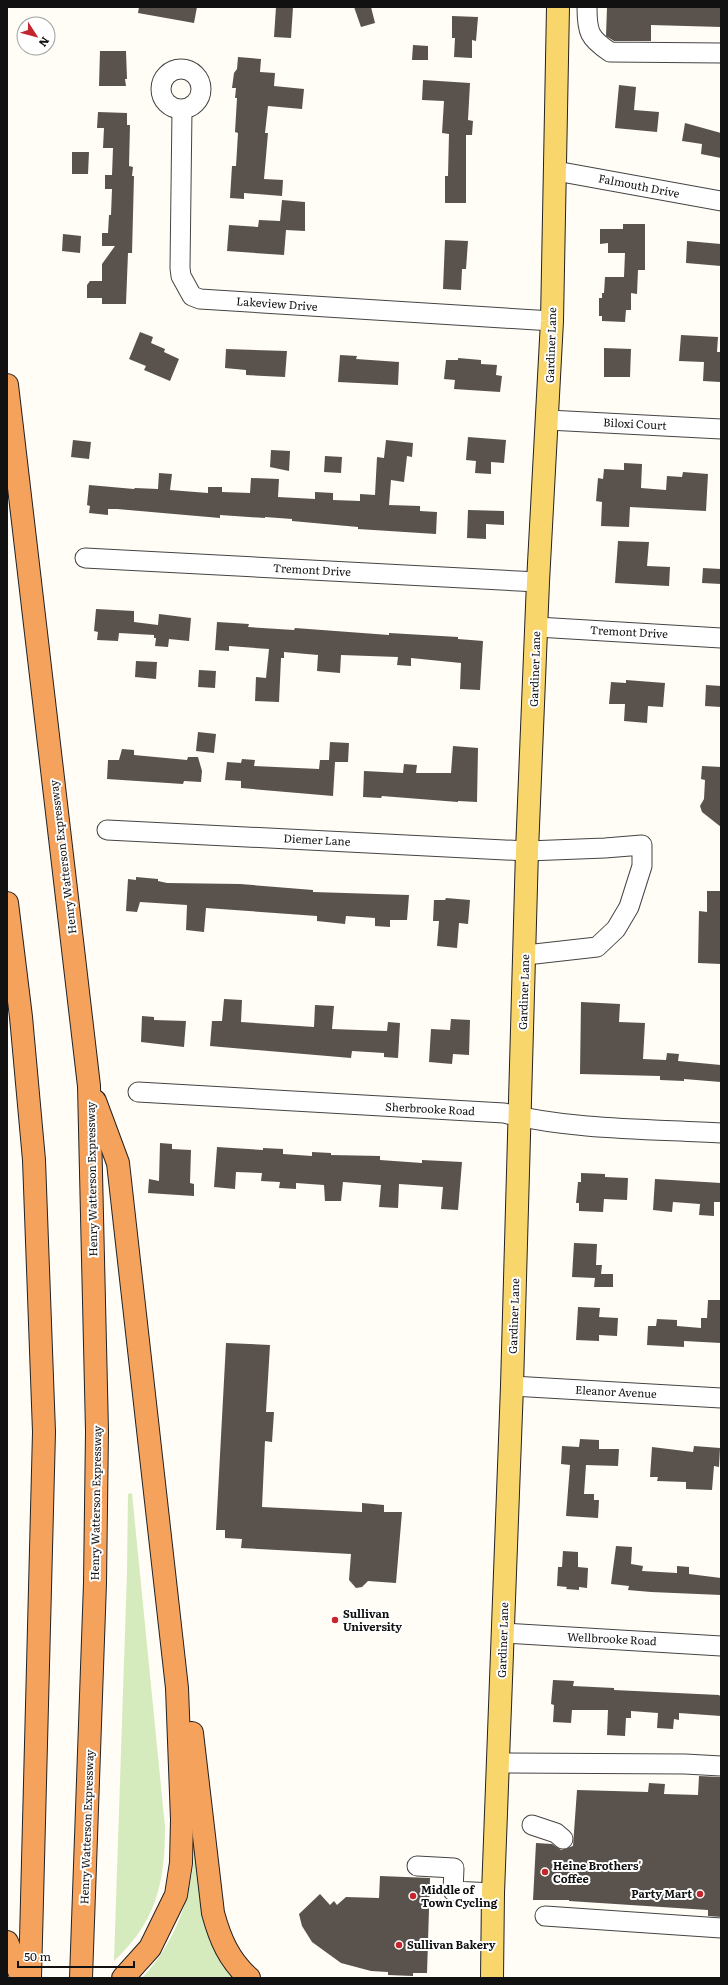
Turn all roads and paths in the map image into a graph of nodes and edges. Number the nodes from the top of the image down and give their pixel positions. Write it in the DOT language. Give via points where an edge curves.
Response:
graph roads {
  1 [pos="558,7"];
  2 [pos="587,7"];
  3 [pos="721,53"];
  4 [pos="182,110"];
  5 [pos="556,171"];
  6 [pos="721,201"];
  7 [pos="552,321"];
  8 [pos="7,385"];
  9 [pos="548,420"];
  10 [pos="721,429"];
  11 [pos="85,558"];
  12 [pos="538,582"];
  13 [pos="537,627"];
  14 [pos="721,638"];
  15 [pos="107,830"];
  16 [pos="527,851"];
  17 [pos="7,903"];
  18 [pos="526,955"];
  19 [pos="90,1086"];
  20 [pos="138,1092"];
  21 [pos="521,1117"];
  22 [pos="721,1133"];
  23 [pos="512,1386"];
  24 [pos="721,1398"];
  25 [pos="503,1633"];
  26 [pos="721,1646"];
  27 [pos="177,1688"];
  28 [pos="499,1763"];
  29 [pos="721,1766"];
  30 [pos="532,1825"];
  31 [pos="563,1840"];
  32 [pos="417,1866"];
  33 [pos="493,1893"];
  34 [pos="545,1916"];
  35 [pos="721,1928"];
  36 [pos="7,1942"];
  37 [pos="28,1978"];
  38 [pos="81,1978"];
  39 [pos="124,1978"];
  40 [pos="249,1978"];
  41 [pos="492,1978"];
  1 -- 5 [label="main road, Gardiner Lane"];
  2 -- 3 [label="street" via="587,26 596,43 610,52"];
  4 -- 7 [label="street, Lakeview Drive" via="180,268 181,276 192,296 200,299"];
  5 -- 6 [label="street, Falmouth Drive"];
  5 -- 7 [label="main road, Gardiner Lane"];
  7 -- 9 [label="main road, Gardiner Lane"];
  8 -- 19 [label="highway, Henry Watterson Expressway"];
  9 -- 10 [label="street, Biloxi Court"];
  9 -- 12 [label="main road, Gardiner Lane"];
  11 -- 12 [label="street, Tremont Drive"];
  12 -- 13 [label="main road, Gardiner Lane"];
  13 -- 14 [label="street, Tremont Drive"];
  13 -- 16 [label="main road, Gardiner Lane"];
  15 -- 16 [label="street, Diemer Lane"];
  16 -- 18 [label="main road, Gardiner Lane"];
  16 -- 18 [label="street, Diemer Lane" via="642,845 642,866 630,907 616,929 597,947"];
  17 -- 37 [label="highway" via="22,1025 34,1160 44,1424"];
  18 -- 21 [label="main road, Gardiner Lane"];
  19 -- 27 [label="highway" via="118,1163"];
  19 -- 38 [label="highway, Henry Watterson Expressway" via="98,1431"];
  20 -- 21 [label="street, Sherbrooke Road" via="504,1113"];
  21 -- 22 [label="street, Sherbrooke Road" via="536,1121"];
  21 -- 23 [label="main road, Gardiner Lane"];
  23 -- 24 [label="street, Eleanor Avenue"];
  23 -- 25 [label="main road, Gardiner Lane"];
  25 -- 26 [label="street, Wellbrooke Road"];
  25 -- 28 [label="main road, Gardiner Lane"];
  27 -- 39 [label="highway" via="182,1820 181,1863 176,1895 150,1948"];
  27 -- 40 [label="highway" via="188,1701 213,1913 228,1953"];
  28 -- 29 [label="street"];
  28 -- 33 [label="main road, Gardiner Lane"];
  30 -- 31 [label="street" via="556,1833"];
  32 -- 33 [label="street" via="454,1868 453,1891"];
  33 -- 41 [label="main road, Gardiner Lane"];
  34 -- 35 [label="street"];
  36 -- 37 [label="highway"];
}
